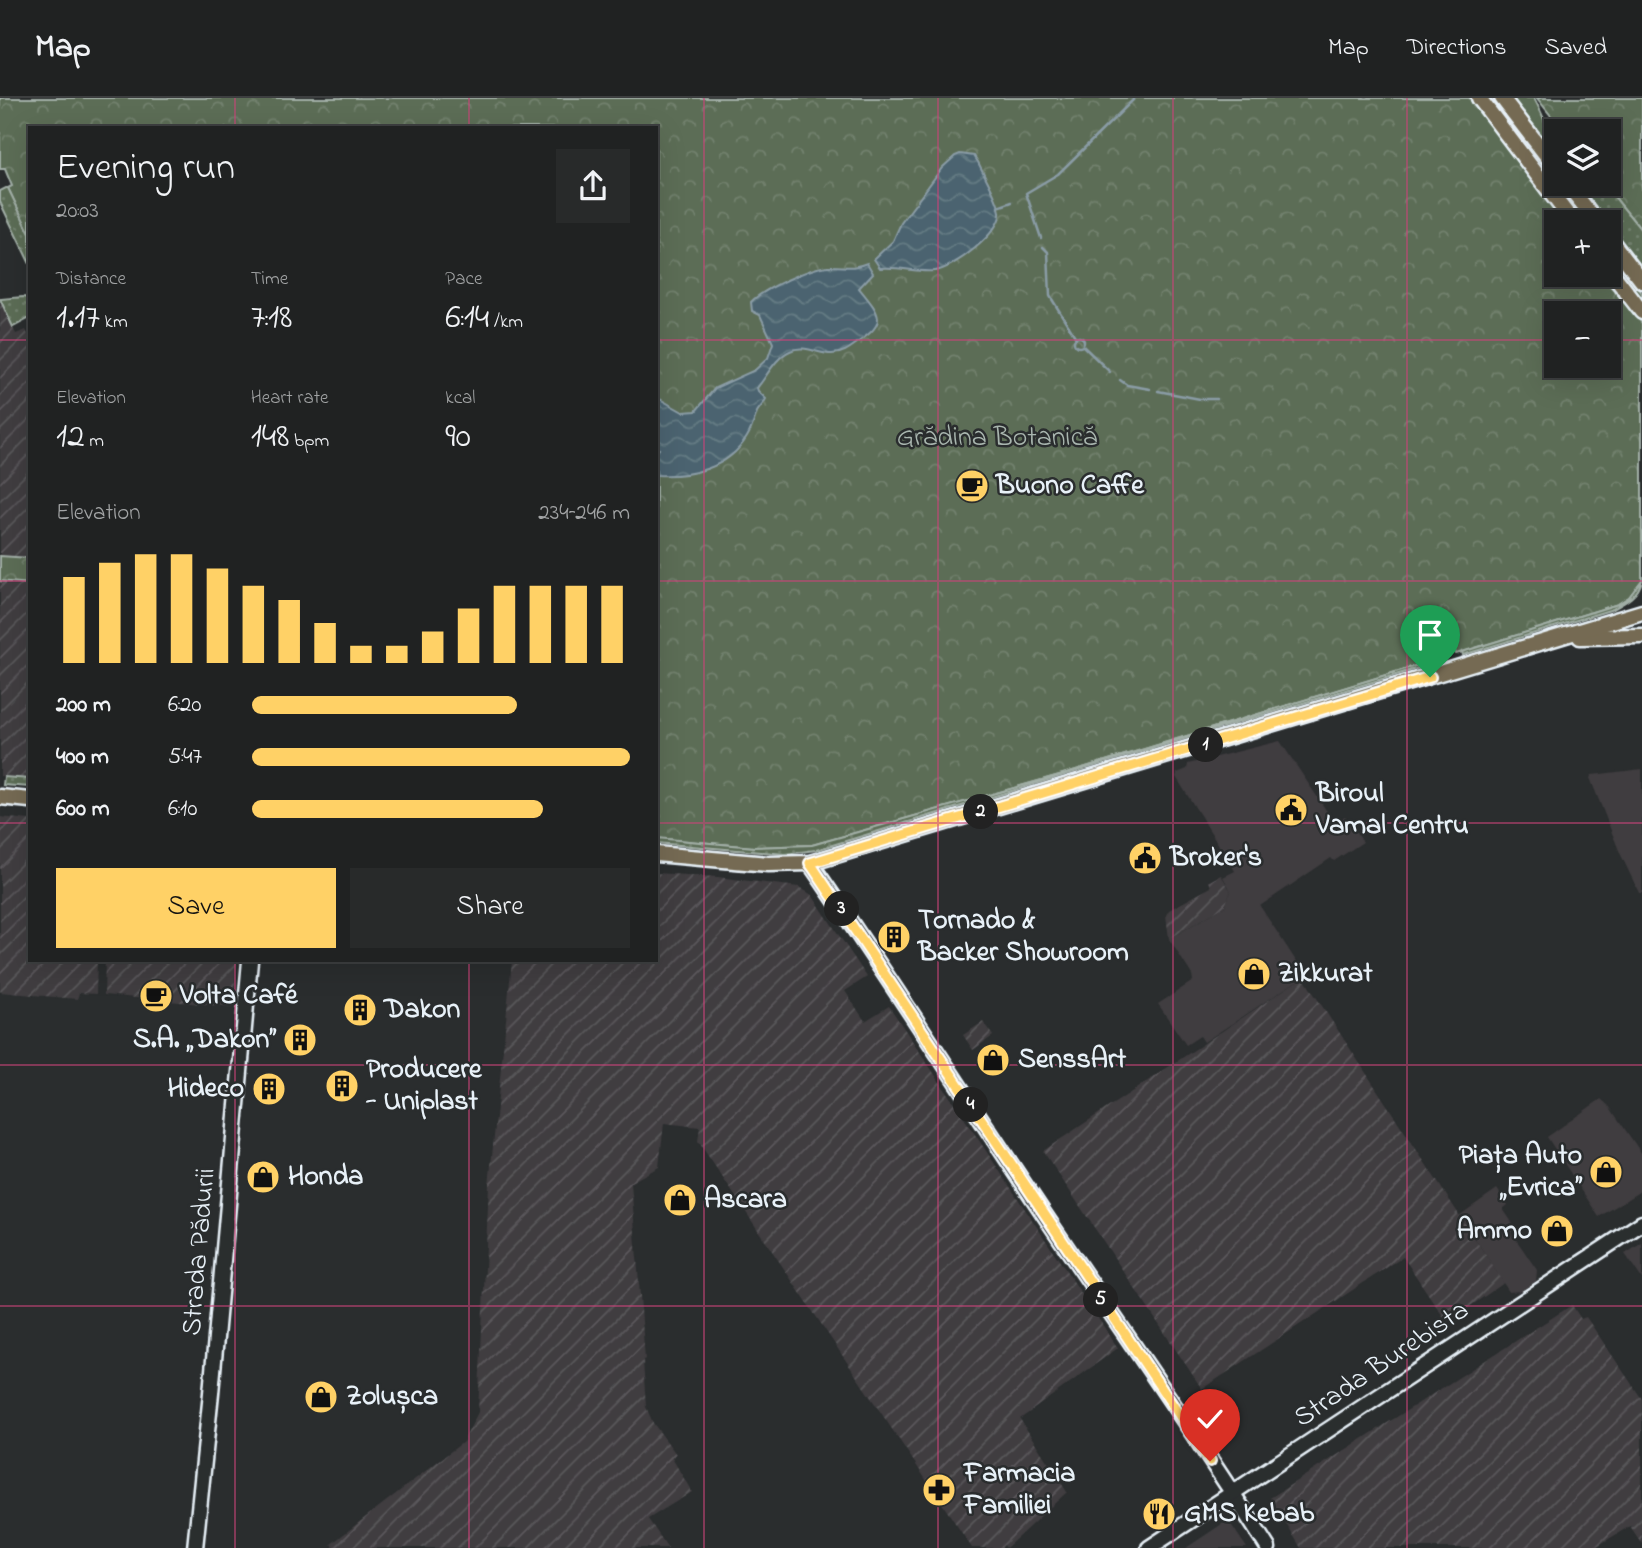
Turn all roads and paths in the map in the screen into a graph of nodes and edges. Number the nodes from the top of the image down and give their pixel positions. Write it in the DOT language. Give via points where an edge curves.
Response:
graph roads {
  1 [pos="1479,98"];
  2 [pos="1502,98"];
  3 [pos="1544,153"];
  4 [pos="1576,196"];
  5 [pos="1564,210"];
  6 [pos="1588,210"];
  7 [pos="1621,257"];
  8 [pos="1642,281"];
  9 [pos="1621,285"];
  10 [pos="1642,312"];
  11 [pos="1642,612"];
  12 [pos="1642,636"];
  13 [pos="1561,637"];
  14 [pos="0,797"];
  15 [pos="28,800"];
  16 [pos="658,854"];
  17 [pos="810,863"];
  18 [pos="250,962"];
  19 [pos="1642,1223"];
  20 [pos="1233,1493"];
  21 [pos="195,1548"];
  22 [pos="1149,1548"];
  23 [pos="1268,1548"];
  1 -- 5 [label="main road"];
  2 -- 3 [label="main road"];
  4 -- 6 [label="main road"];
  7 -- 8 [label="main road"];
  9 -- 10 [label="main road"];
  11 -- 13 [label="main road"];
  12 -- 13 [label="main road"];
  13 -- 17 [label="main road"];
  14 -- 15 [label="main road"];
  16 -- 17 [label="main road"];
  17 -- 20 [label="main road"];
  18 -- 21 [label="main road, Strada Pădurii"];
  19 -- 20 [label="main road, Strada Burebista"];
  20 -- 22 [label="main road, Strada Burebista"];
  20 -- 23 [label="main road"];
}
